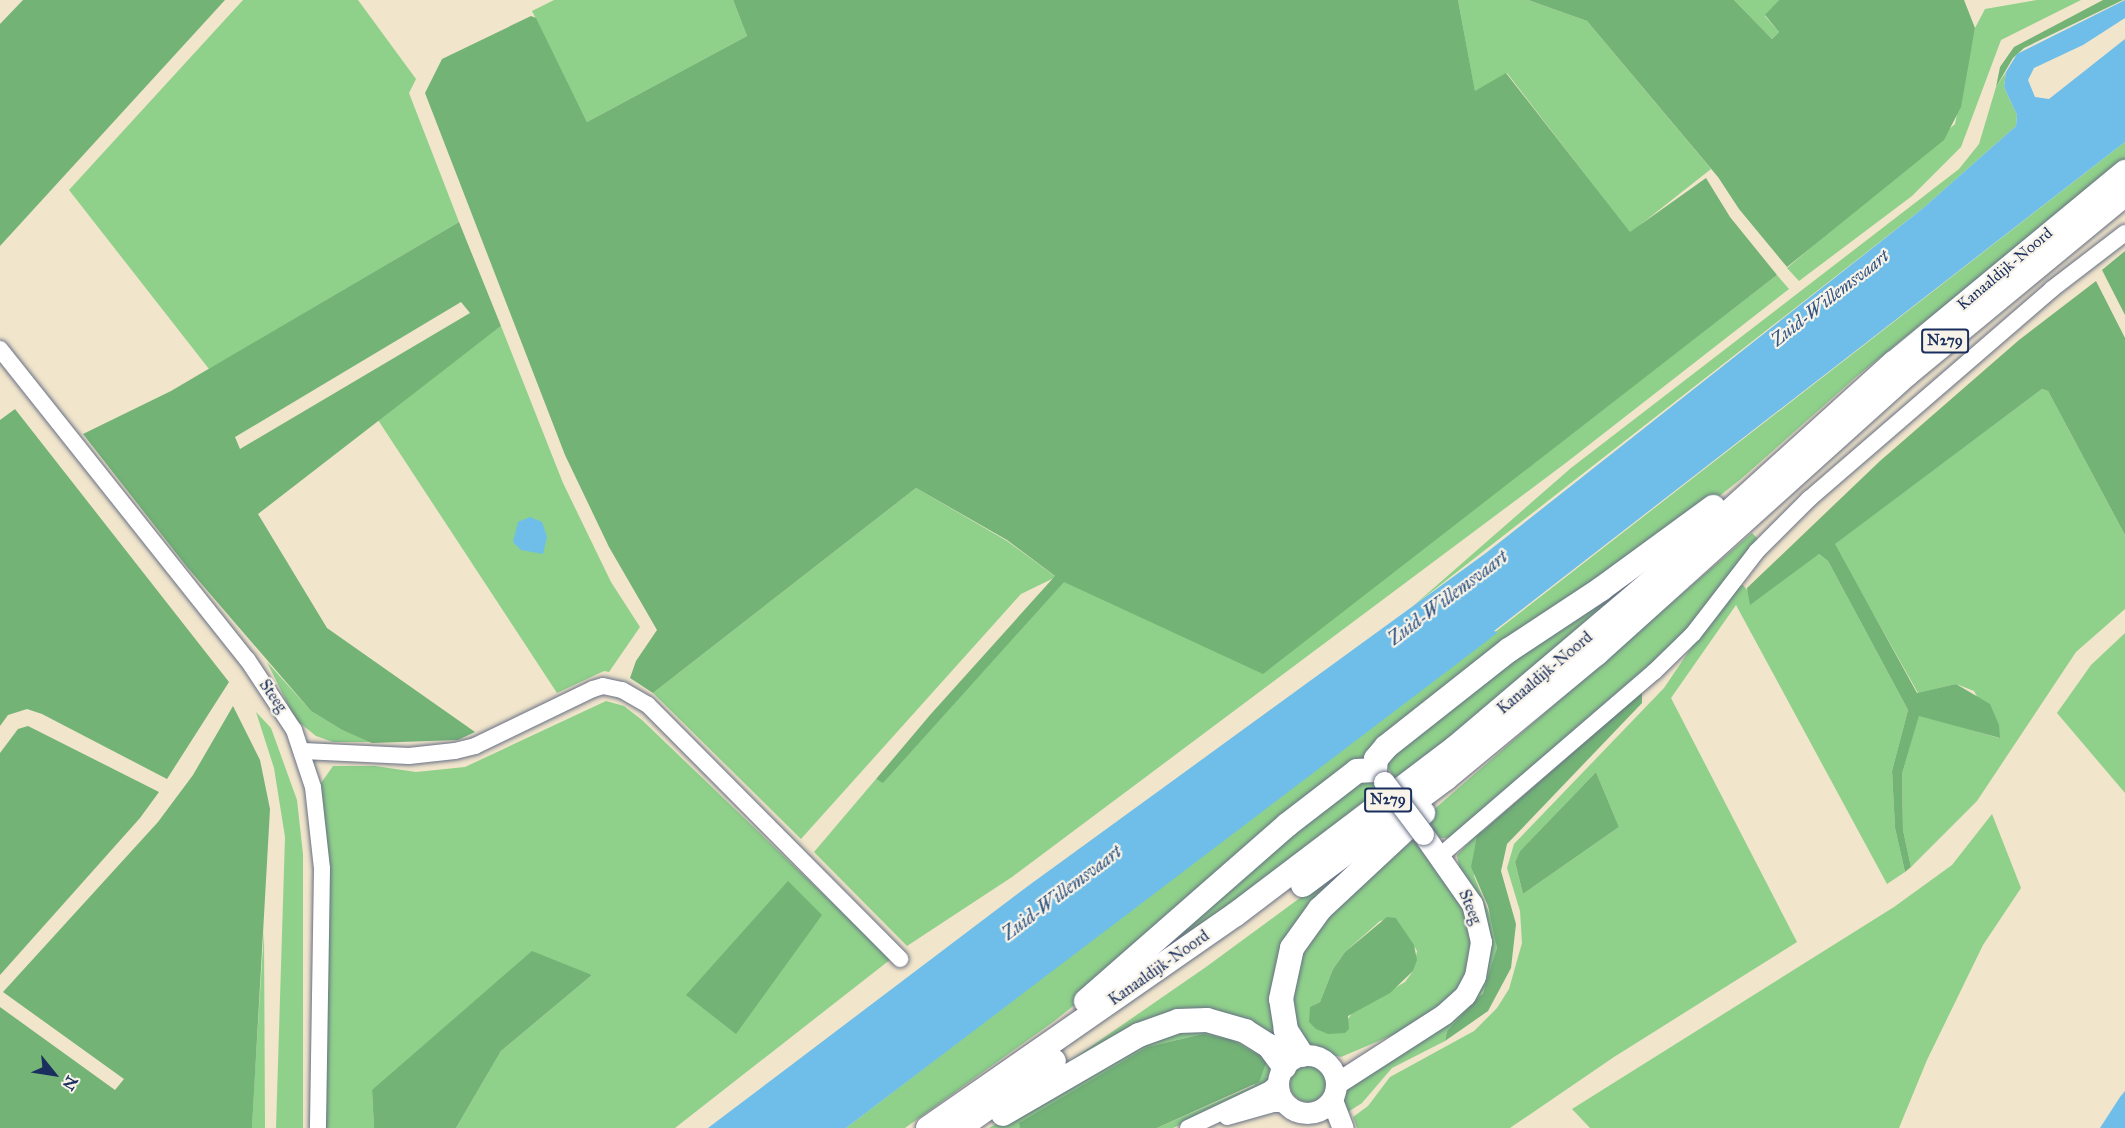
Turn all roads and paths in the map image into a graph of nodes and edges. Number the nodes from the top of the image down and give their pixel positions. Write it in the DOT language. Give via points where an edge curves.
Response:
graph roads {
  1 [pos="2125,172"];
  2 [pos="2125,194"];
  3 [pos="2125,233"];
  4 [pos="0,349"];
  5 [pos="1799,448"];
  6 [pos="1523,716"];
  7 [pos="303,751"];
  8 [pos="1380,776"];
  9 [pos="1441,855"];
  10 [pos="900,959"];
  11 [pos="1406,1038"];
  12 [pos="1326,1062"];
  13 [pos="1288,1068"];
  14 [pos="1334,1092"];
  15 [pos="1286,1104"];
  16 [pos="1313,1113"];
  17 [pos="1211,1119"];
  18 [pos="945,1124"];
  19 [pos="318,1128"];
  20 [pos="981,1128"];
  21 [pos="1188,1128"];
  22 [pos="1328,1128"];
  23 [pos="1343,1128"];
  1 -- 5 [label="highway, Kanaaldijk-Noord / N279" via="1973,296"];
  2 -- 6 [label="highway, Kanaaldijk-Noord / N279" via="1907,374 1678,582"];
  3 -- 9 [label="street" via="2052,289 1809,499 1757,551 1693,634 1654,672"];
  4 -- 7 [label="street, Steeg" via="247,659 285,713"];
  5 -- 8 [label="highway, N279" via="1509,650 1386,747 1377,759"];
  5 -- 18 [label="highway, Kanaaldijk-Noord / N279" via="1553,667 1438,761 1236,914"];
  6 -- 13 [label="highway, N279" via="1500,745 1383,849 1304,928 1286,965 1281,999"];
  6 -- 18 [label="highway, Kanaaldijk-Noord / N279" via="1330,866"];
  7 -- 10 [label="street" via="409,756 455,751 475,746 592,689 603,686 622,690 648,705"];
  7 -- 19 [label="street, Steeg" via="313,787 322,869"];
  8 -- 9 [label="main road, Steeg, bridge"];
  8 -- 18 [label="highway, N279" via="1363,768 1349,776 1256,850 1099,991 992,1072"];
  9 -- 11 [label="main road, Steeg" via="1472,904 1480,927 1480,961 1475,976 1454,1006"];
  11 -- 12 [label="main road, Steeg"];
  11 -- 14 [label="main road, Steeg"];
  12 -- 13 [label="main road"];
  12 -- 14 [label="main road"];
  13 -- 15 [label="main road"];
  13 -- 17 [label="street" via="1270,1089"];
  13 -- 20 [label="highway" via="1269,1046 1245,1031 1207,1020 1178,1021 1139,1035"];
  14 -- 16 [label="main road"];
  14 -- 23 [label="main road"];
  15 -- 16 [label="main road" via="1298,1112"];
  15 -- 17 [label="street"];
  16 -- 22 [label="main road"];
  17 -- 21 [label="street"];
}
